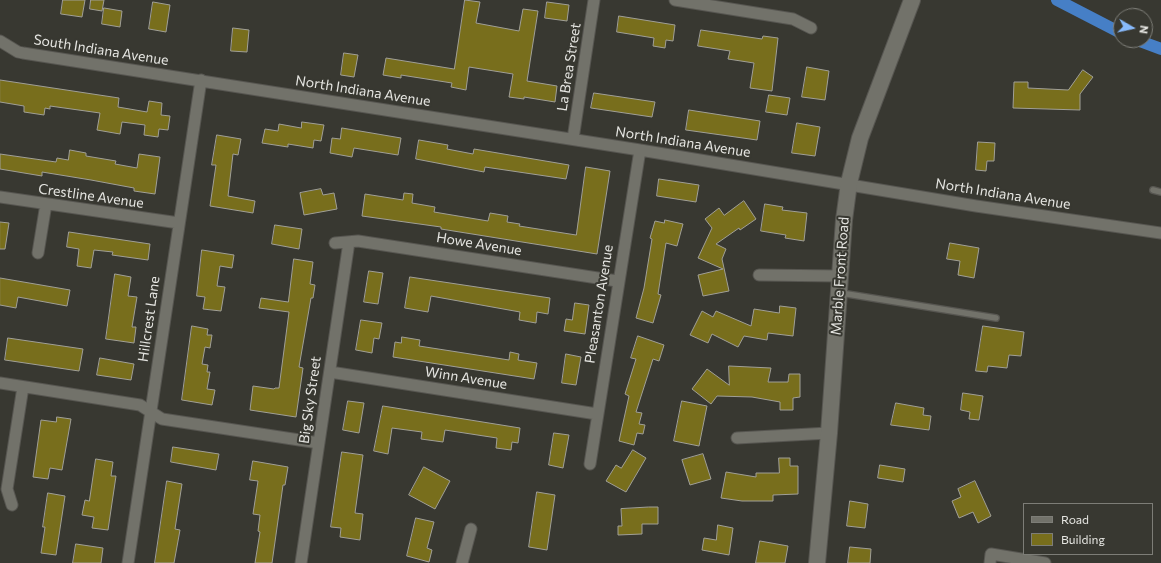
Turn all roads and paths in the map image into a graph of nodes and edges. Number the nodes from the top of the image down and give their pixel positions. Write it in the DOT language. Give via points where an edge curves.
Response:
graph roads {
  1 [pos="594,0"];
  2 [pos="675,0"];
  3 [pos="912,0"];
  4 [pos="811,28"];
  5 [pos="0,41"];
  6 [pos="201,80"];
  7 [pos="573,139"];
  8 [pos="640,150"];
  9 [pos="849,183"];
  10 [pos="1154,190"];
  11 [pos="1161,192"];
  12 [pos="0,197"];
  13 [pos="46,204"];
  14 [pos="178,223"];
  15 [pos="1161,233"];
  16 [pos="349,242"];
  17 [pos="335,243"];
  18 [pos="38,253"];
  19 [pos="759,275"];
  20 [pos="840,276"];
  21 [pos="617,281"];
  22 [pos="839,292"];
  23 [pos="996,318"];
  24 [pos="330,372"];
  25 [pos="0,384"];
  26 [pos="23,387"];
  27 [pos="151,412"];
  28 [pos="597,414"];
  29 [pos="829,433"];
  30 [pos="737,438"];
  31 [pos="319,444"];
  32 [pos="590,464"];
  33 [pos="12,504"];
  34 [pos="472,529"];
  35 [pos="990,559"];
  36 [pos="128,563"];
  37 [pos="301,563"];
  38 [pos="462,563"];
  39 [pos="817,563"];
  40 [pos="1045,563"];
  1 -- 7 [label="street, La Brea Street"];
  2 -- 4 [label="street" via="793,19"];
  3 -- 9 [label="street, Marble Front Road" via="860,138"];
  5 -- 6 [label="street, South Indiana Avenue" via="18,52"];
  6 -- 7 [label="street, North Indiana Avenue"];
  6 -- 14 [label="street, Hillcrest Lane"];
  7 -- 8 [label="street, North Indiana Avenue"];
  8 -- 9 [label="street, North Indiana Avenue"];
  8 -- 21 [label="street, Pleasanton Avenue"];
  9 -- 15 [label="street, North Indiana Avenue" via="976,206"];
  9 -- 20 [label="street, Marble Front Road"];
  10 -- 11 [label="lane"];
  12 -- 13 [label="street, Crestline Avenue"];
  13 -- 14 [label="street, Crestline Avenue"];
  13 -- 18 [label="street"];
  14 -- 27 [label="street, Hillcrest Lane"];
  16 -- 17 [label="street, Howe Avenue"];
  16 -- 21 [label="street, Howe Avenue" via="358,241"];
  16 -- 24 [label="street, Big Sky Street"];
  19 -- 20 [label="street"];
  20 -- 22 [label="street, Marble Front Road"];
  21 -- 28 [label="street, Pleasanton Avenue"];
  22 -- 23 [label="lane"];
  22 -- 29 [label="street, Marble Front Road"];
  24 -- 28 [label="street, Winn Avenue"];
  24 -- 31 [label="street, Big Sky Street"];
  25 -- 26 [label="street"];
  26 -- 27 [label="street" via="140,405"];
  26 -- 33 [label="street" via="7,489"];
  27 -- 31 [label="street" via="162,419"];
  27 -- 36 [label="street, Hillcrest Lane"];
  28 -- 32 [label="street, Pleasanton Avenue"];
  29 -- 30 [label="street"];
  29 -- 39 [label="street, Marble Front Road"];
  31 -- 37 [label="street, Big Sky Street"];
  34 -- 38 [label="street"];
  35 -- 40 [label="street"];
}
